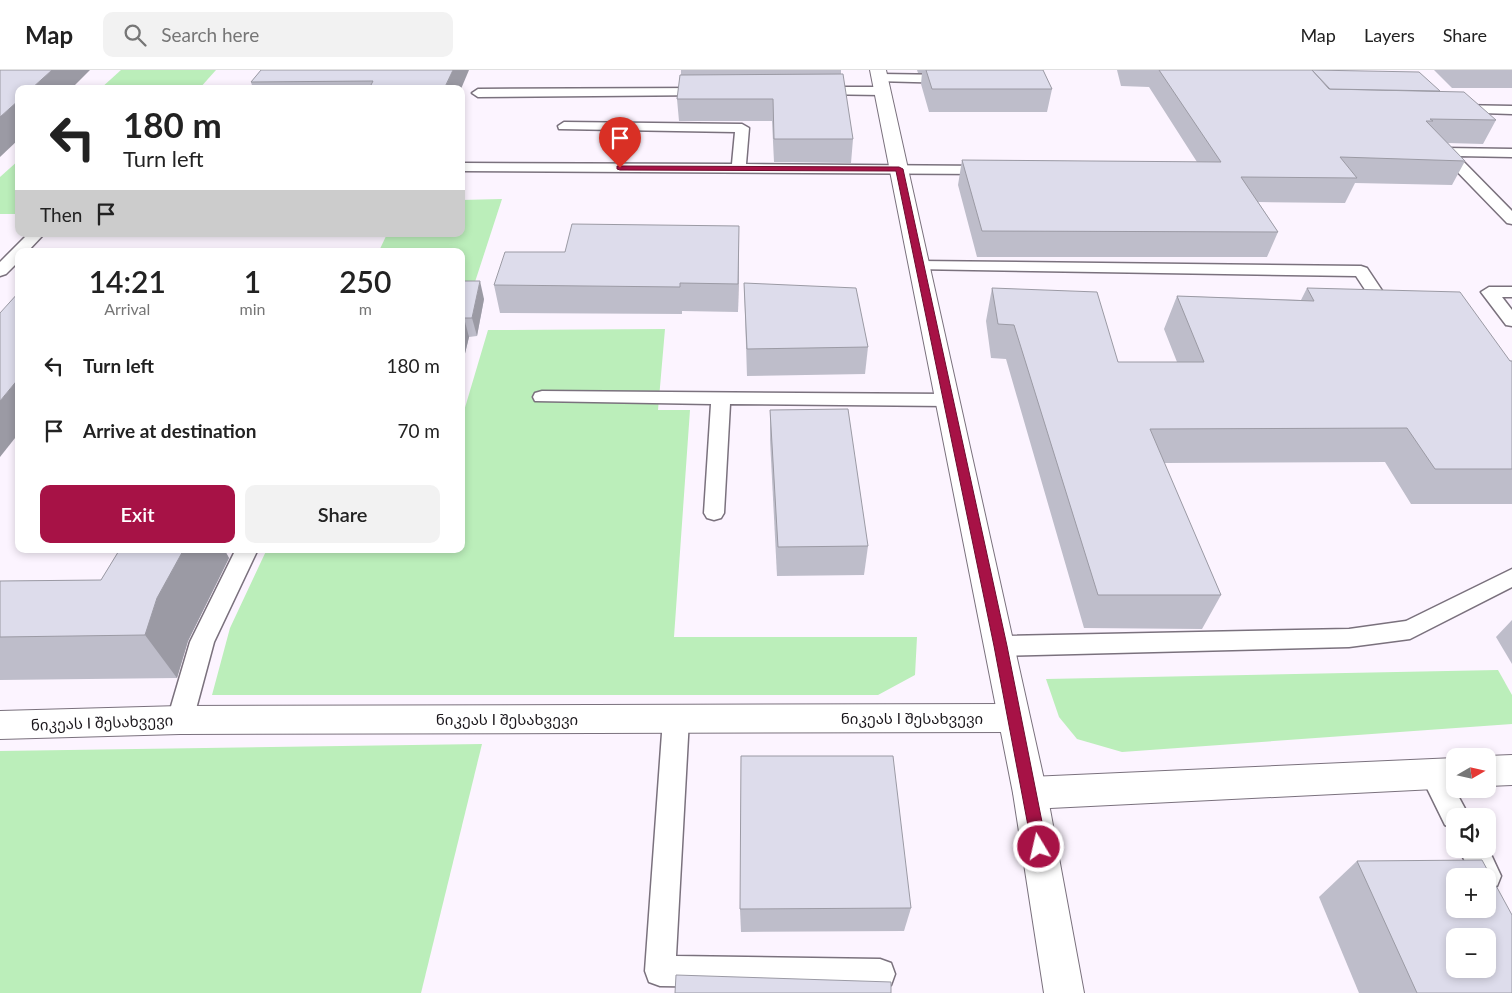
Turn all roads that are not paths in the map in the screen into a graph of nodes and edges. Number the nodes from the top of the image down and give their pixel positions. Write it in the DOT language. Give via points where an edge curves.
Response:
graph roads {
  1 [pos="968,79"];
  2 [pos="880,80"];
  3 [pos="804,91"];
  4 [pos="725,92"];
  5 [pos="478,94"];
  6 [pos="1443,109"];
  7 [pos="1512,110"];
  8 [pos="564,126"];
  9 [pos="1512,153"];
  10 [pos="465,167"];
  11 [pos="739,168"];
  12 [pos="899,169"];
  13 [pos="999,170"];
  14 [pos="1512,220"];
  15 [pos="33,237"];
  16 [pos="23,248"];
  17 [pos="15,256"];
  18 [pos="919,266"];
  19 [pos="0,271"];
  20 [pos="1512,292"];
  21 [pos="1391,315"];
  22 [pos="1512,321"];
  23 [pos="542,397"];
  24 [pos="721,399"];
  25 [pos="948,400"];
  26 [pos="714,513"];
  27 [pos="245,553"];
  28 [pos="1512,577"];
  29 [pos="1000,646"];
  30 [pos="1014,718"];
  31 [pos="676,719"];
  32 [pos="180,720"];
  33 [pos="0,725"];
  34 [pos="1512,770"];
  35 [pos="1496,771"];
  36 [pos="1444,773"];
  37 [pos="1030,793"];
  38 [pos="1453,808"];
  39 [pos="880,974"];
  40 [pos="1064,993"];
  1 -- 2 [label="lane"];
  2 -- 3 [label="lane"];
  2 -- 12 [label="street"];
  4 -- 5 [label="lane"];
  6 -- 7 [label="lane"];
  8 -- 11 [label="lane" via="742,128"];
  9 -- 14 [label="lane" via="1446,152"];
  10 -- 11 [label="lane"];
  11 -- 12 [label="lane"];
  12 -- 13 [label="lane"];
  12 -- 18 [label="street"];
  15 -- 16 [label="lane"];
  17 -- 19 [label="lane"];
  18 -- 21 [label="lane" via="1361,271"];
  18 -- 25 [label="street"];
  20 -- 22 [label="lane" via="1489,292"];
  23 -- 24 [label="lane"];
  24 -- 25 [label="lane"];
  24 -- 26 [label="lane"];
  25 -- 29 [label="street"];
  27 -- 32 [label="lane" via="202,642"];
  28 -- 29 [label="lane" via="1410,630 1358,637"];
  29 -- 30 [label="street"];
  30 -- 31 [label="street, ნიკეას I შესახვევი"];
  30 -- 37 [label="street"];
  31 -- 32 [label="street, ნიკეას I შესახვევი"];
  31 -- 39 [label="lane" via="660,971"];
  32 -- 33 [label="street, ნიკეას I შესახვევი"];
  34 -- 35 [label="street"];
  36 -- 37 [label="street"];
  36 -- 38 [label="lane"];
  37 -- 40 [label="street"];
}
